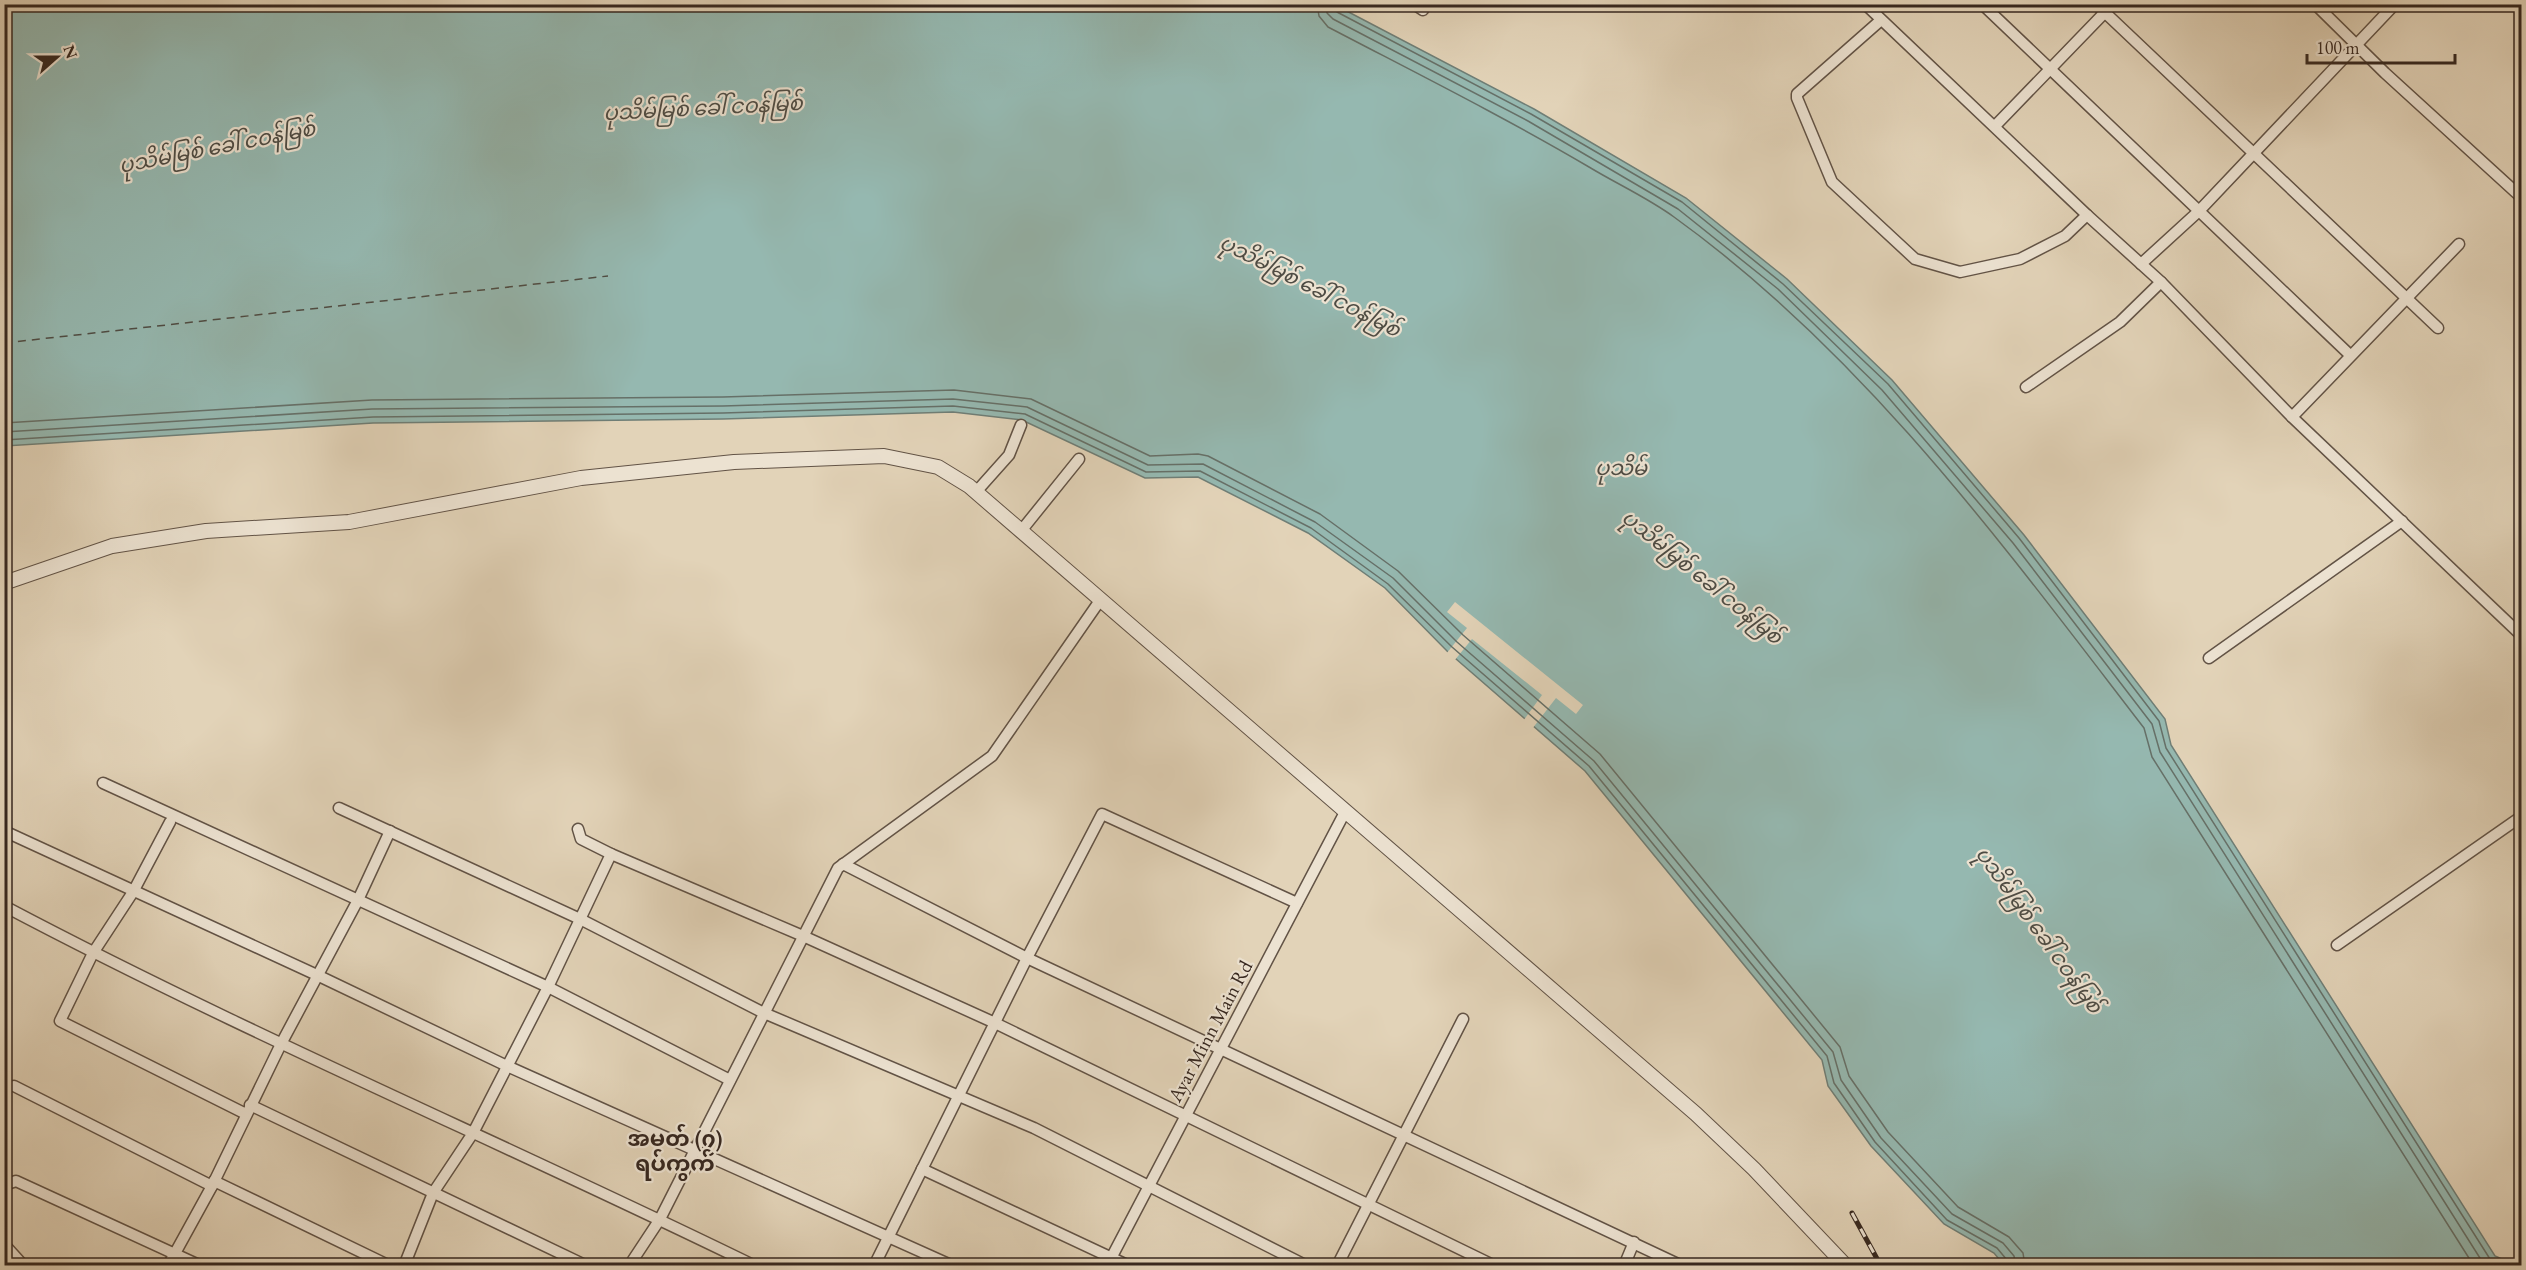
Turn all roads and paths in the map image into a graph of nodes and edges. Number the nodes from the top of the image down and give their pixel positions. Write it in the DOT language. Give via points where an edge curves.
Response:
graph roads {
  1 [pos="1865,4"];
  2 [pos="1982,4"];
  3 [pos="2315,4"];
  4 [pos="2396,4"];
  5 [pos="2104,7"];
  6 [pos="1881,20"];
  7 [pos="2357,44"];
  8 [pos="2050,69"];
  9 [pos="1995,126"];
  10 [pos="2252,153"];
  11 [pos="2522,198"];
  12 [pos="2199,211"];
  13 [pos="2087,215"];
  14 [pos="2459,244"];
  15 [pos="2141,264"];
  16 [pos="2161,282"];
  17 [pos="2407,299"];
  18 [pos="2438,328"];
  19 [pos="2350,355"];
  20 [pos="2025,387"];
  21 [pos="2292,417"];
  22 [pos="1021,424"];
  23 [pos="1079,459"];
  24 [pos="975,492"];
  25 [pos="2402,521"];
  26 [pos="1022,531"];
  27 [pos="4,583"];
  28 [pos="1101,599"];
  29 [pos="2522,636"];
  30 [pos="2209,658"];
  31 [pos="103,783"];
  32 [pos="339,808"];
  33 [pos="1345,812"];
  34 [pos="2522,816"];
  35 [pos="170,822"];
  36 [pos="578,829"];
  37 [pos="4,831"];
  38 [pos="390,831"];
  39 [pos="611,854"];
  40 [pos="843,864"];
  41 [pos="133,892"];
  42 [pos="358,900"];
  43 [pos="1297,903"];
  44 [pos="4,906"];
  45 [pos="580,919"];
  46 [pos="803,936"];
  47 [pos="2337,945"];
  48 [pos="93,953"];
  49 [pos="1027,958"];
  50 [pos="319,976"];
  51 [pos="548,987"];
  52 [pos="764,1013"];
  53 [pos="1463,1019"];
  54 [pos="995,1023"];
  55 [pos="281,1044"];
  56 [pos="1221,1048"];
  57 [pos="507,1066"];
  58 [pos="730,1080"];
  59 [pos="14,1086"];
  60 [pos="958,1094"];
  61 [pos="248,1110"];
  62 [pos="1186,1115"];
  63 [pos="473,1133"];
  64 [pos="1403,1134"];
  65 [pos="694,1150"];
  66 [pos="922,1168"];
  67 [pos="213,1183"];
  68 [pos="4,1185"];
  69 [pos="1149,1185"];
  70 [pos="433,1193"];
  71 [pos="1366,1204"];
  72 [pos="660,1219"];
  73 [pos="890,1236"];
  74 [pos="1634,1242"];
  75 [pos="4,1244"];
  76 [pos="175,1254"];
  77 [pos="1109,1261"];
  78 [pos="24,1266"];
  79 [pos="168,1266"];
  80 [pos="201,1266"];
  81 [pos="390,1266"];
  82 [pos="404,1266"];
  83 [pos="587,1266"];
  84 [pos="629,1266"];
  85 [pos="755,1266"];
  86 [pos="874,1266"];
  87 [pos="953,1266"];
  88 [pos="1130,1266"];
  89 [pos="1306,1266"];
  90 [pos="1337,1266"];
  91 [pos="1495,1266"];
  92 [pos="1624,1266"];
  93 [pos="1682,1266"];
  94 [pos="1846,1266"];
  1 -- 6 [label="street"];
  2 -- 8 [label="street"];
  3 -- 7 [label="street"];
  4 -- 7 [label="street"];
  5 -- 8 [label="street"];
  5 -- 10 [label="street"];
  6 -- 9 [label="street"];
  6 -- 13 [label="street" via="1797,94 1832,182 1915,259 1960,272 2020,259 2065,236"];
  7 -- 10 [label="street"];
  7 -- 11 [label="street"];
  8 -- 9 [label="street"];
  8 -- 12 [label="street"];
  9 -- 13 [label="street"];
  10 -- 12 [label="street"];
  10 -- 17 [label="street"];
  12 -- 15 [label="street"];
  12 -- 19 [label="street"];
  13 -- 15 [label="street"];
  14 -- 17 [label="street"];
  15 -- 16 [label="street"];
  16 -- 20 [label="street" via="2120,322"];
  16 -- 21 [label="street"];
  17 -- 18 [label="street"];
  17 -- 19 [label="street"];
  19 -- 21 [label="street"];
  21 -- 25 [label="street"];
  22 -- 24 [label="street" via="1009,454"];
  23 -- 26 [label="street"];
  24 -- 26 [label="street"];
  24 -- 27 [label="street" via="938,468 884,456 734,462 581,477 349,522 206,531 124,544"];
  25 -- 29 [label="street"];
  25 -- 30 [label="street"];
  26 -- 28 [label="street"];
  28 -- 33 [label="street"];
  28 -- 40 [label="street" via="992,756"];
  31 -- 42 [label="street"];
  32 -- 38 [label="street"];
  33 -- 43 [label="street, Ayar Minn Main Rd"];
  33 -- 94 [label="street" via="1696,1114 1769,1183"];
  34 -- 47 [label="street"];
  35 -- 41 [label="street"];
  36 -- 39 [label="street" via="581,839"];
  37 -- 41 [label="street"];
  38 -- 42 [label="street"];
  38 -- 45 [label="street"];
  39 -- 45 [label="street"];
  39 -- 46 [label="street"];
  40 -- 46 [label="street"];
  40 -- 49 [label="street"];
  41 -- 48 [label="street"];
  41 -- 50 [label="street"];
  42 -- 50 [label="street"];
  42 -- 51 [label="street"];
  43 -- 49 [label="street" via="1102,814"];
  43 -- 56 [label="street, Ayar Minn Main Rd"];
  44 -- 48 [label="street"];
  45 -- 51 [label="street"];
  45 -- 52 [label="street"];
  46 -- 52 [label="street"];
  46 -- 54 [label="street"];
  48 -- 55 [label="street"];
  48 -- 61 [label="street" via="60,1021"];
  49 -- 54 [label="street"];
  49 -- 56 [label="street"];
  50 -- 55 [label="street"];
  50 -- 57 [label="street"];
  51 -- 57 [label="street"];
  51 -- 58 [label="street"];
  52 -- 58 [label="street"];
  52 -- 60 [label="street"];
  53 -- 64 [label="street"];
  54 -- 60 [label="street"];
  54 -- 62 [label="street"];
  55 -- 61 [label="street"];
  55 -- 63 [label="street"];
  56 -- 62 [label="street, Ayar Minn Main Rd"];
  56 -- 64 [label="street"];
  57 -- 63 [label="street"];
  57 -- 65 [label="street"];
  58 -- 65 [label="street"];
  59 -- 67 [label="street"];
  60 -- 66 [label="street"];
  60 -- 69 [label="street"];
  61 -- 67 [label="street"];
  61 -- 70 [label="street"];
  62 -- 69 [label="street, Ayar Minn Main Rd"];
  62 -- 71 [label="street"];
  63 -- 70 [label="street"];
  63 -- 72 [label="street"];
  64 -- 71 [label="street"];
  64 -- 74 [label="street"];
  65 -- 72 [label="street"];
  65 -- 73 [label="street"];
  66 -- 73 [label="street"];
  66 -- 77 [label="street"];
  67 -- 76 [label="street"];
  67 -- 81 [label="street"];
  68 -- 76 [label="street" via="16,1181"];
  69 -- 77 [label="street, Ayar Minn Main Rd"];
  69 -- 89 [label="street"];
  70 -- 82 [label="street"];
  70 -- 83 [label="street"];
  71 -- 90 [label="street"];
  71 -- 91 [label="street"];
  72 -- 84 [label="street"];
  72 -- 85 [label="street"];
  73 -- 86 [label="street"];
  73 -- 87 [label="street"];
  74 -- 92 [label="street"];
  74 -- 93 [label="street"];
  75 -- 78 [label="street"];
  76 -- 79 [label="street"];
  76 -- 80 [label="street"];
  77 -- 88 [label="street"];
}
